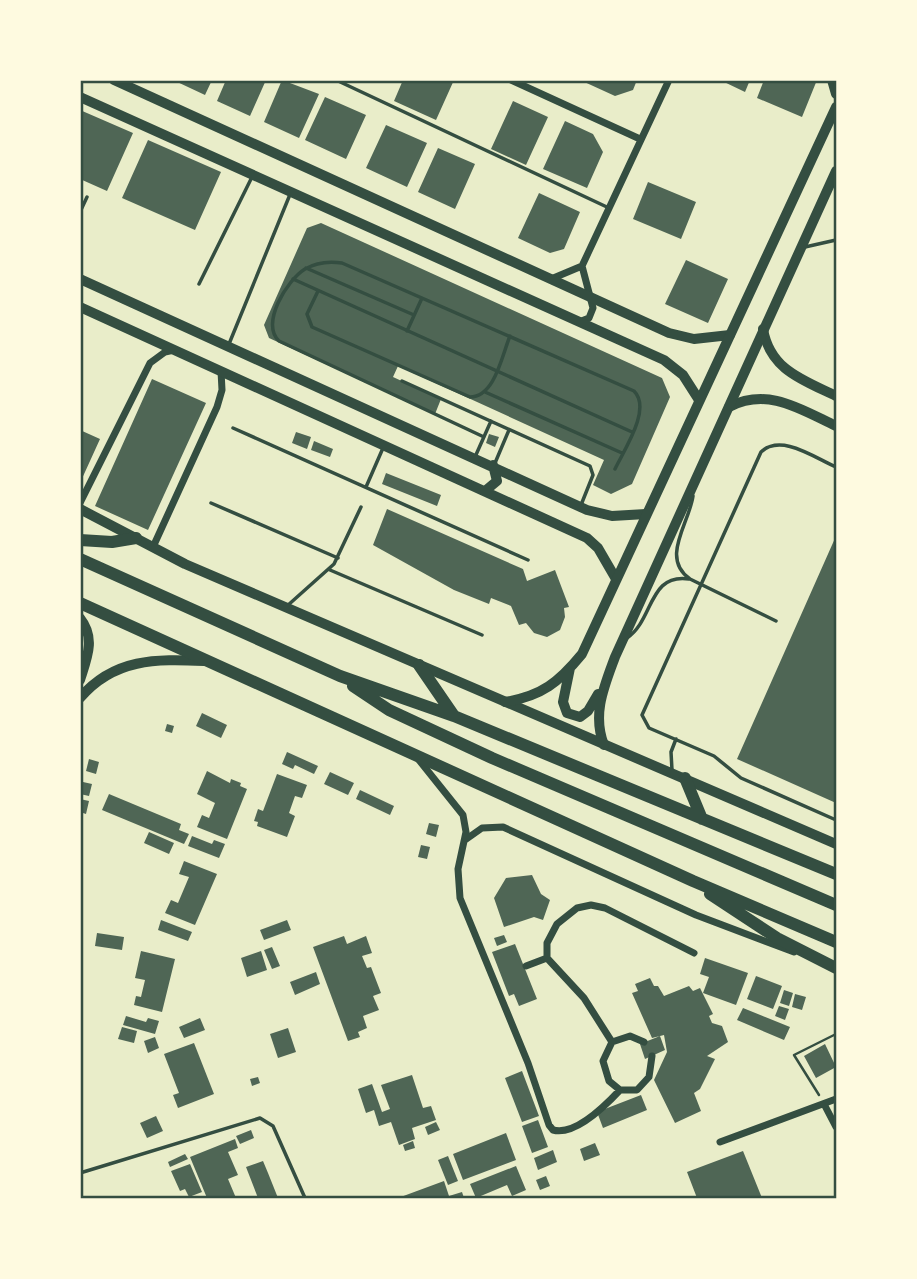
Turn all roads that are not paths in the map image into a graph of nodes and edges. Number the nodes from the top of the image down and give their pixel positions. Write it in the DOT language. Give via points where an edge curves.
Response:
graph roads {
  1 [pos="114,80"];
  2 [pos="336,80"];
  3 [pos="511,80"];
  4 [pos="669,80"];
  5 [pos="832,80"];
  6 [pos="836,94"];
  7 [pos="80,97"];
  8 [pos="836,107"];
  9 [pos="640,139"];
  10 [pos="836,171"];
  11 [pos="253,175"];
  12 [pos="291,192"];
  13 [pos="87,197"];
  14 [pos="609,208"];
  15 [pos="80,212"];
  16 [pos="836,240"];
  17 [pos="803,248"];
  18 [pos="582,266"];
  19 [pos="306,268"];
  20 [pos="80,279"];
  21 [pos="293,279"];
  22 [pos="551,279"];
  23 [pos="199,284"];
  24 [pos="318,291"];
  25 [pos="422,298"];
  26 [pos="591,298"];
  27 [pos="80,307"];
  28 [pos="414,316"];
  29 [pos="579,323"];
  30 [pos="764,329"];
  31 [pos="407,331"];
  32 [pos="730,335"];
  33 [pos="510,336"];
  34 [pos="228,346"];
  35 [pos="174,350"];
  36 [pos="221,371"];
  37 [pos="496,371"];
  38 [pos="402,382"];
  39 [pos="485,392"];
  40 [pos="836,396"];
  41 [pos="699,400"];
  42 [pos="729,407"];
  43 [pos="491,421"];
  44 [pos="836,426"];
  45 [pos="233,429"];
  46 [pos="509,429"];
  47 [pos="632,432"];
  48 [pos="484,437"];
  49 [pos="384,447"];
  50 [pos="622,453"];
  51 [pos="475,457"];
  52 [pos="494,465"];
  53 [pos="836,467"];
  54 [pos="615,468"];
  55 [pos="694,481"];
  56 [pos="366,487"];
  57 [pos="485,491"];
  58 [pos="80,503"];
  59 [pos="211,503"];
  60 [pos="361,507"];
  61 [pos="580,507"];
  62 [pos="80,509"];
  63 [pos="646,514"];
  64 [pos="136,538"];
  65 [pos="80,540"];
  66 [pos="153,547"];
  67 [pos="338,558"];
  68 [pos="80,559"];
  69 [pos="528,560"];
  70 [pos="330,570"];
  71 [pos="616,579"];
  72 [pos="690,579"];
  73 [pos="701,584"];
  74 [pos="80,603"];
  75 [pos="285,608"];
  76 [pos="80,618"];
  77 [pos="776,621"];
  78 [pos="482,635"];
  79 [pos="622,640"];
  80 [pos="80,648"];
  81 [pos="213,662"];
  82 [pos="419,665"];
  83 [pos="570,668"];
  84 [pos="82,674"];
  85 [pos="340,676"];
  86 [pos="605,686"];
  87 [pos="80,698"];
  88 [pos="505,702"];
  89 [pos="454,716"];
  90 [pos="676,739"];
  91 [pos="604,745"];
  92 [pos="416,756"];
  93 [pos="672,772"];
  94 [pos="685,778"];
  95 [pos="702,819"];
  96 [pos="836,820"];
  97 [pos="465,841"];
  98 [pos="836,844"];
  99 [pos="836,874"];
  100 [pos="693,881"];
  101 [pos="836,905"];
  102 [pos="836,943"];
  103 [pos="694,953"];
  104 [pos="547,957"];
  105 [pos="831,965"];
  106 [pos="526,966"];
  107 [pos="612,1042"];
  108 [pos="644,1042"];
  109 [pos="652,1056"];
  110 [pos="620,1090"];
  111 [pos="836,1099"];
  112 [pos="824,1104"];
  113 [pos="836,1127"];
  114 [pos="720,1142"];
  115 [pos="80,1173"];
  116 [pos="305,1199"];
  1 -- 22 [label="street"];
  2 -- 14 [label="lane"];
  3 -- 9 [label="street"];
  4 -- 9 [label="street"];
  5 -- 6 [label="main road"];
  7 -- 11 [label="street"];
  8 -- 32 [label="main road"];
  9 -- 14 [label="street"];
  10 -- 17 [label="main road"];
  11 -- 12 [label="street"];
  11 -- 23 [label="lane"];
  12 -- 29 [label="street"];
  12 -- 34 [label="lane"];
  13 -- 15 [label="lane"];
  14 -- 18 [label="street"];
  16 -- 17 [label="lane"];
  17 -- 30 [label="main road"];
  18 -- 22 [label="street"];
  18 -- 26 [label="street"];
  19 -- 21 [label="lane"];
  19 -- 25 [label="lane" via="342,263"];
  19 -- 28 [label="lane"];
  20 -- 34 [label="street"];
  21 -- 24 [label="lane"];
  21 -- 48 [label="lane" via="271,323 279,341"];
  22 -- 26 [label="street"];
  24 -- 31 [label="lane"];
  24 -- 39 [label="lane" via="307,314 312,327 464,394 477,397"];
  25 -- 28 [label="lane"];
  25 -- 33 [label="lane"];
  26 -- 29 [label="street" via="592,313"];
  26 -- 32 [label="street" via="680,337"];
  27 -- 35 [label="street"];
  28 -- 31 [label="lane"];
  29 -- 41 [label="street" via="674,366"];
  30 -- 40 [label="street" via="773,357 786,371"];
  30 -- 42 [label="main road"];
  31 -- 37 [label="lane"];
  32 -- 41 [label="main road"];
  33 -- 37 [label="lane"];
  33 -- 47 [label="lane" via="634,391 642,406"];
  34 -- 51 [label="street"];
  35 -- 36 [label="street"];
  35 -- 58 [label="street" via="150,363"];
  36 -- 49 [label="street"];
  36 -- 66 [label="street" via="217,407"];
  37 -- 39 [label="lane"];
  37 -- 47 [label="lane"];
  38 -- 43 [label="lane"];
  39 -- 50 [label="lane"];
  41 -- 63 [label="main road"];
  42 -- 44 [label="street" via="752,398 773,398"];
  42 -- 55 [label="main road"];
  43 -- 46 [label="lane"];
  43 -- 48 [label="lane"];
  45 -- 56 [label="lane"];
  46 -- 52 [label="lane"];
  46 -- 61 [label="lane" via="590,466 593,475"];
  47 -- 50 [label="lane"];
  48 -- 51 [label="lane"];
  49 -- 56 [label="lane"];
  49 -- 57 [label="street"];
  50 -- 54 [label="lane"];
  51 -- 52 [label="street"];
  52 -- 57 [label="street" via="497,481"];
  52 -- 61 [label="street"];
  53 -- 73 [label="lane" via="786,445 765,448"];
  55 -- 72 [label="lane" via="692,506 675,556 679,569"];
  55 -- 79 [label="main road"];
  56 -- 69 [label="lane"];
  57 -- 71 [label="street" via="587,538"];
  59 -- 67 [label="lane"];
  60 -- 67 [label="lane"];
  61 -- 63 [label="street" via="612,516"];
  62 -- 64 [label="street"];
  63 -- 71 [label="main road"];
  64 -- 65 [label="main road"];
  64 -- 66 [label="street"];
  66 -- 75 [label="street"];
  67 -- 70 [label="lane"];
  68 -- 85 [label="main road"];
  70 -- 75 [label="lane"];
  70 -- 78 [label="lane"];
  71 -- 83 [label="main road" via="582,654"];
  72 -- 73 [label="lane"];
  72 -- 79 [label="lane" via="675,578 661,584 638,628"];
  73 -- 77 [label="lane"];
  73 -- 90 [label="lane" via="642,715 649,728"];
  74 -- 81 [label="main road"];
  75 -- 82 [label="street"];
  76 -- 84 [label="street" via="89,636"];
  79 -- 86 [label="main road"];
  80 -- 84 [label="lane"];
  81 -- 87 [label="street" via="155,659 132,663 102,678"];
  81 -- 92 [label="main road"];
  82 -- 88 [label="street"];
  82 -- 89 [label="main road"];
  83 -- 86 [label="main road" via="563,702 572,715 584,715"];
  83 -- 88 [label="main road" via="541,694"];
  85 -- 89 [label="main road"];
  85 -- 101 [label="main road" via="389,710 492,758"];
  86 -- 91 [label="main road" via="597,720"];
  88 -- 91 [label="street"];
  89 -- 95 [label="main road"];
  90 -- 93 [label="lane"];
  90 -- 96 [label="lane" via="714,756 741,778"];
  91 -- 93 [label="street"];
  92 -- 97 [label="street" via="459,807"];
  92 -- 100 [label="main road"];
  93 -- 94 [label="street"];
  94 -- 95 [label="main road"];
  94 -- 98 [label="street"];
  95 -- 99 [label="main road"];
  97 -- 105 [label="street" via="482,828 503,827 696,915"];
  97 -- 110 [label="street" via="458,869 460,898 549,1125 563,1131 591,1116"];
  100 -- 102 [label="main road"];
  100 -- 105 [label="main road" via="754,924"];
  103 -- 104 [label="street" via="591,905 576,908 557,924 547,943"];
  104 -- 106 [label="street"];
  104 -- 107 [label="street" via="584,998"];
  107 -- 108 [label="street" via="631,1036"];
  107 -- 110 [label="street" via="604,1068 609,1081"];
  109 -- 110 [label="street" via="651,1072 642,1087"];
  111 -- 112 [label="street"];
  112 -- 113 [label="street"];
  112 -- 114 [label="street"];
  115 -- 116 [label="lane" via="260,1118 275,1131"];
}
